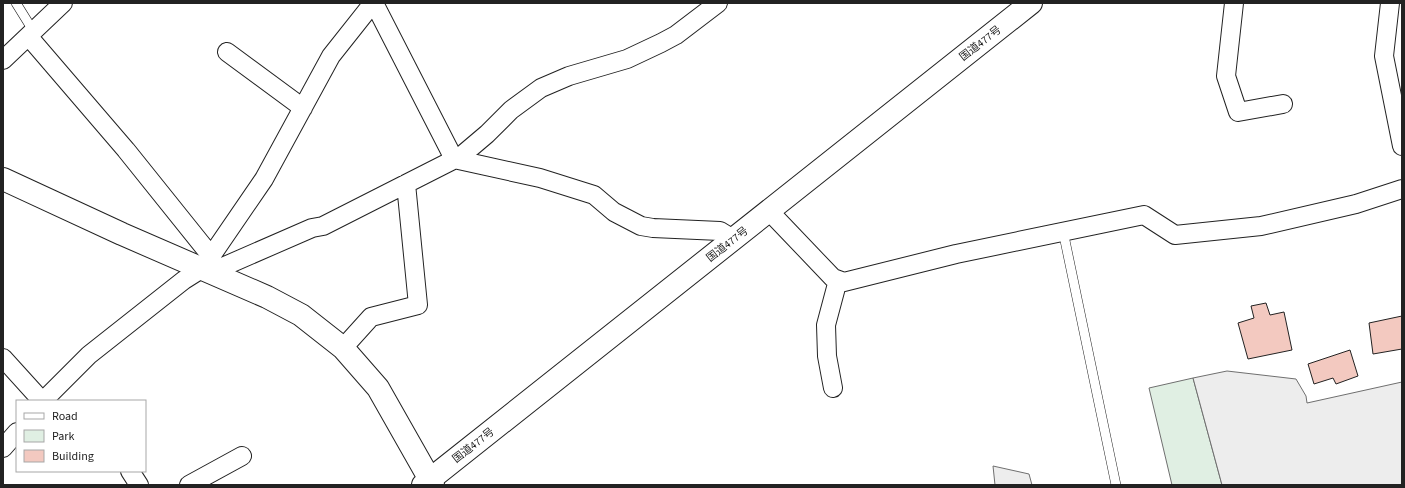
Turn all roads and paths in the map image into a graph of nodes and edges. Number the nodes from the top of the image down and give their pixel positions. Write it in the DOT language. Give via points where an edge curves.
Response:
graph roads {
  1 [pos="16,3"];
  2 [pos="63,3"];
  3 [pos="373,3"];
  4 [pos="718,3"];
  5 [pos="1234,3"];
  6 [pos="1390,3"];
  7 [pos="1026,4"];
  8 [pos="31,35"];
  9 [pos="227,52"];
  10 [pos="3,60"];
  11 [pos="1283,104"];
  12 [pos="303,108"];
  13 [pos="1402,146"];
  14 [pos="454,159"];
  15 [pos="3,179"];
  16 [pos="406,184"];
  17 [pos="1402,188"];
  18 [pos="769,211"];
  19 [pos="1064,231"];
  20 [pos="733,239"];
  21 [pos="208,265"];
  22 [pos="838,280"];
  23 [pos="343,348"];
  24 [pos="3,358"];
  25 [pos="833,388"];
  26 [pos="42,400"];
  27 [pos="44,400"];
  28 [pos="16,433"];
  29 [pos="3,448"];
  30 [pos="242,456"];
  31 [pos="131,472"];
  32 [pos="429,483"];
  33 [pos="138,485"];
  34 [pos="189,485"];
  35 [pos="1116,485"];
  1 -- 8 [label="lane"];
  2 -- 8 [label="street"];
  3 -- 12 [label="street" via="331,56"];
  3 -- 14 [label="street"];
  4 -- 14 [label="street" via="676,35 661,43 627,59 597,67 541,88 511,110 461,156"];
  5 -- 11 [label="street" via="1226,76 1238,112"];
  6 -- 13 [label="street" via="1384,56"];
  7 -- 18 [label="main road, 国道477号"];
  8 -- 10 [label="street"];
  8 -- 21 [label="street" via="126,150"];
  9 -- 12 [label="street"];
  12 -- 21 [label="street" via="264,179"];
  14 -- 16 [label="street"];
  14 -- 20 [label="street" via="540,178 594,195 614,212 641,226 720,231"];
  15 -- 21 [label="main road" via="122,234"];
  16 -- 21 [label="street" via="323,226"];
  16 -- 23 [label="street" via="418,305 371,317"];
  17 -- 19 [label="street" via="1356,204 1261,226 1175,235 1144,215"];
  18 -- 20 [label="main road, 国道477号"];
  18 -- 22 [label="street" via="833,278"];
  19 -- 22 [label="street" via="844,282"];
  19 -- 35 [label="lane"];
  20 -- 32 [label="main road, 国道477号"];
  21 -- 23 [label="main road" via="301,315"];
  21 -- 27 [label="street" via="184,280 89,355"];
  22 -- 25 [label="street" via="826,325 827,356"];
  23 -- 32 [label="main road" via="378,388"];
  24 -- 26 [label="street"];
  28 -- 29 [label="street"];
  30 -- 34 [label="street"];
  31 -- 33 [label="street"];
}
